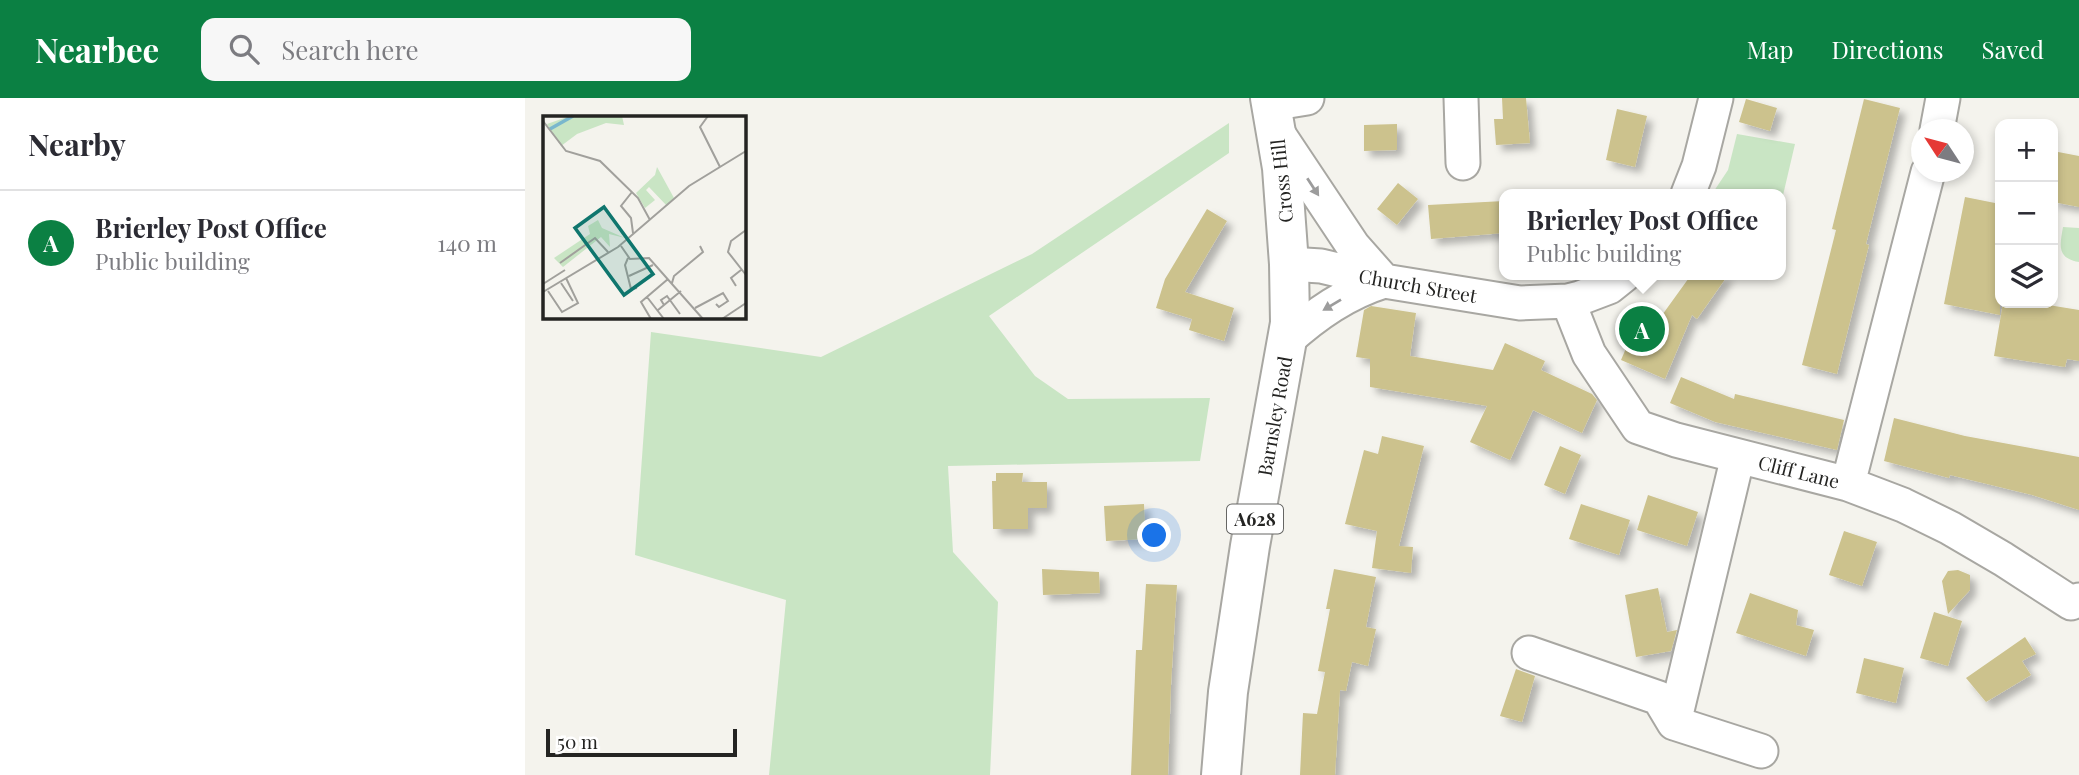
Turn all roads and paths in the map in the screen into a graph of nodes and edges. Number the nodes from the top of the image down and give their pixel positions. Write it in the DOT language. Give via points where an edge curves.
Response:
graph roads {
  1 [pos="1307,98"];
  2 [pos="1461,98"];
  3 [pos="1716,98"];
  4 [pos="1943,98"];
  5 [pos="1272,110"];
  6 [pos="1939,119"];
  7 [pos="1463,163"];
  8 [pos="1925,182"];
  9 [pos="1690,189"];
  10 [pos="1289,264"];
  11 [pos="1618,280"];
  12 [pos="1384,281"];
  13 [pos="1568,301"];
  14 [pos="1287,340"];
  15 [pos="1738,456"];
  16 [pos="1848,484"];
  17 [pos="2079,600"];
  18 [pos="1529,653"];
  19 [pos="1674,723"];
  20 [pos="1761,751"];
  21 [pos="1221,775"];
  1 -- 5 [label="street"];
  2 -- 7 [label="street"];
  3 -- 9 [label="street"];
  4 -- 6 [label="street"];
  5 -- 10 [label="highway, Cross Hill / A628" via="1282,168"];
  5 -- 12 [label="street, one-way" via="1353,246"];
  8 -- 16 [label="street"];
  10 -- 12 [label="street, Church Street" via="1321,266"];
  10 -- 14 [label="highway, Barnsley Road / A628"];
  11 -- 13 [label="street, Church Street"];
  12 -- 13 [label="street, Church Street" via="1521,303"];
  12 -- 14 [label="street, one-way" via="1359,289 1314,316"];
  13 -- 15 [label="street, Cliff Lane" via="1589,354 1638,427"];
  14 -- 21 [label="highway, Barnsley Road / A628" via="1248,559"];
  15 -- 16 [label="street, Cliff Lane"];
  15 -- 19 [label="street"];
  16 -- 17 [label="street, Cliff Lane" via="1950,528 2071,603"];
  18 -- 19 [label="street" via="1660,698"];
  19 -- 20 [label="street"];
}
